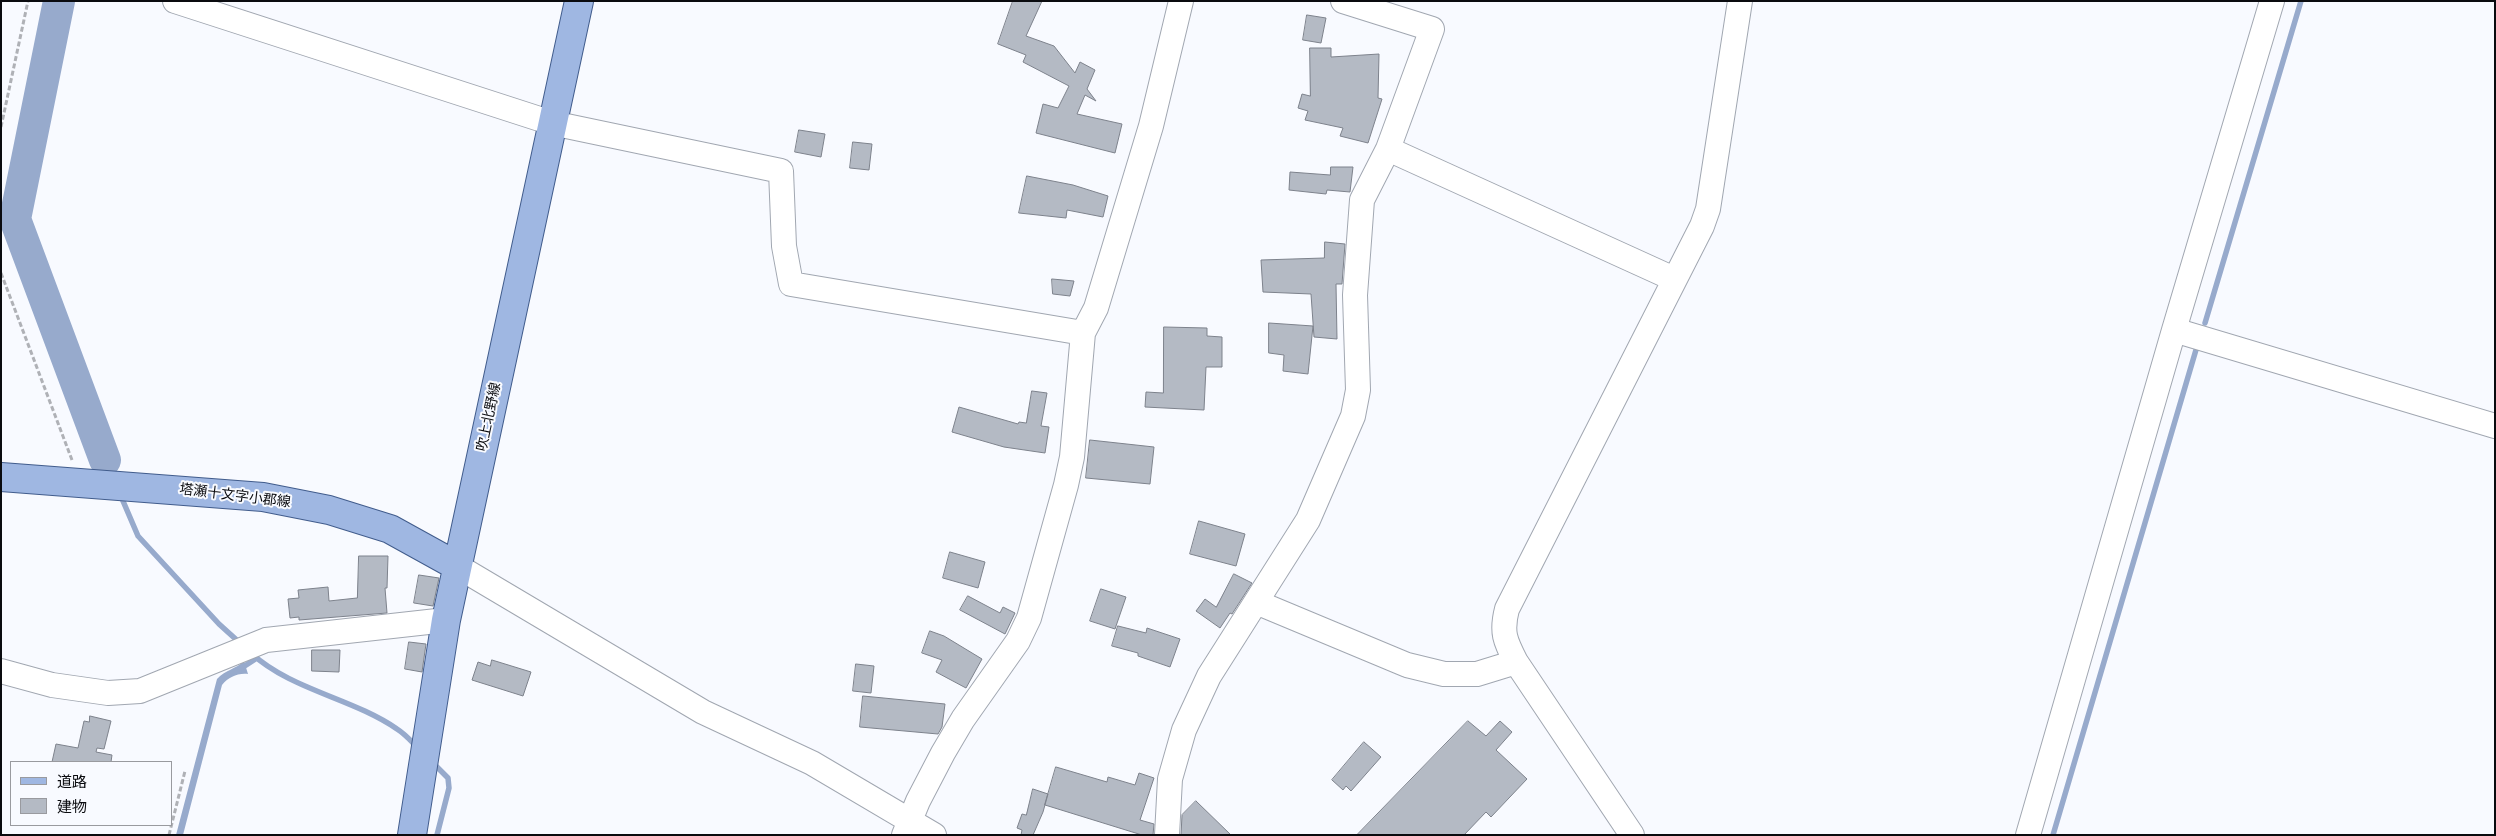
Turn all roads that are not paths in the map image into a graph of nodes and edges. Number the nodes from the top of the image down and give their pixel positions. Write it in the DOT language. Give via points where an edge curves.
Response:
graph roads {
  1 [pos="175,1"];
  2 [pos="579,1"];
  3 [pos="1181,1"];
  4 [pos="1343,1"];
  5 [pos="1740,1"];
  6 [pos="2272,1"];
  7 [pos="552,123"];
  8 [pos="1388,149"];
  9 [pos="1674,279"];
  10 [pos="2174,330"];
  11 [pos="1083,333"];
  12 [pos="2495,426"];
  13 [pos="1,477"];
  14 [pos="457,566"];
  15 [pos="1256,602"];
  16 [pos="446,620"];
  17 [pos="1516,662"];
  18 [pos="1,671"];
  19 [pos="907,827"];
  20 [pos="412,835"];
  21 [pos="934,835"];
  22 [pos="1167,835"];
  23 [pos="1632,835"];
  24 [pos="2028,835"];
  1 -- 7 [label="street"];
  2 -- 7 [label="main road, 吹上北野線"];
  3 -- 11 [label="street" via="1151,126 1096,308"];
  4 -- 8 [label="street" via="1432,29"];
  5 -- 9 [label="street" via="1708,209"];
  6 -- 10 [label="street"];
  7 -- 11 [label="street" via="781,171 784,246 791,284"];
  7 -- 14 [label="main road, 吹上北野線"];
  8 -- 9 [label="street"];
  8 -- 15 [label="street" via="1362,200 1355,295 1358,390 1353,416 1308,520"];
  9 -- 17 [label="street" via="1507,609 1503,626 1506,644"];
  10 -- 12 [label="street"];
  10 -- 24 [label="street"];
  11 -- 19 [label="street" via="1072,457 1029,618 1018,640 963,719"];
  13 -- 14 [label="main road, 塔瀬十文字小郡線" via="263,497 329,510 390,529"];
  14 -- 16 [label="main road, 吹上北野線"];
  14 -- 19 [label="street" via="703,712 812,763"];
  15 -- 17 [label="street" via="1407,665 1444,674 1477,674"];
  15 -- 22 [label="street" via="1209,676 1184,730 1170,779"];
  16 -- 18 [label="street" via="266,640 140,691 108,693 52,685"];
  16 -- 20 [label="main road, 吹上北野線"];
  17 -- 23 [label="street"];
  19 -- 21 [label="street"];
}
